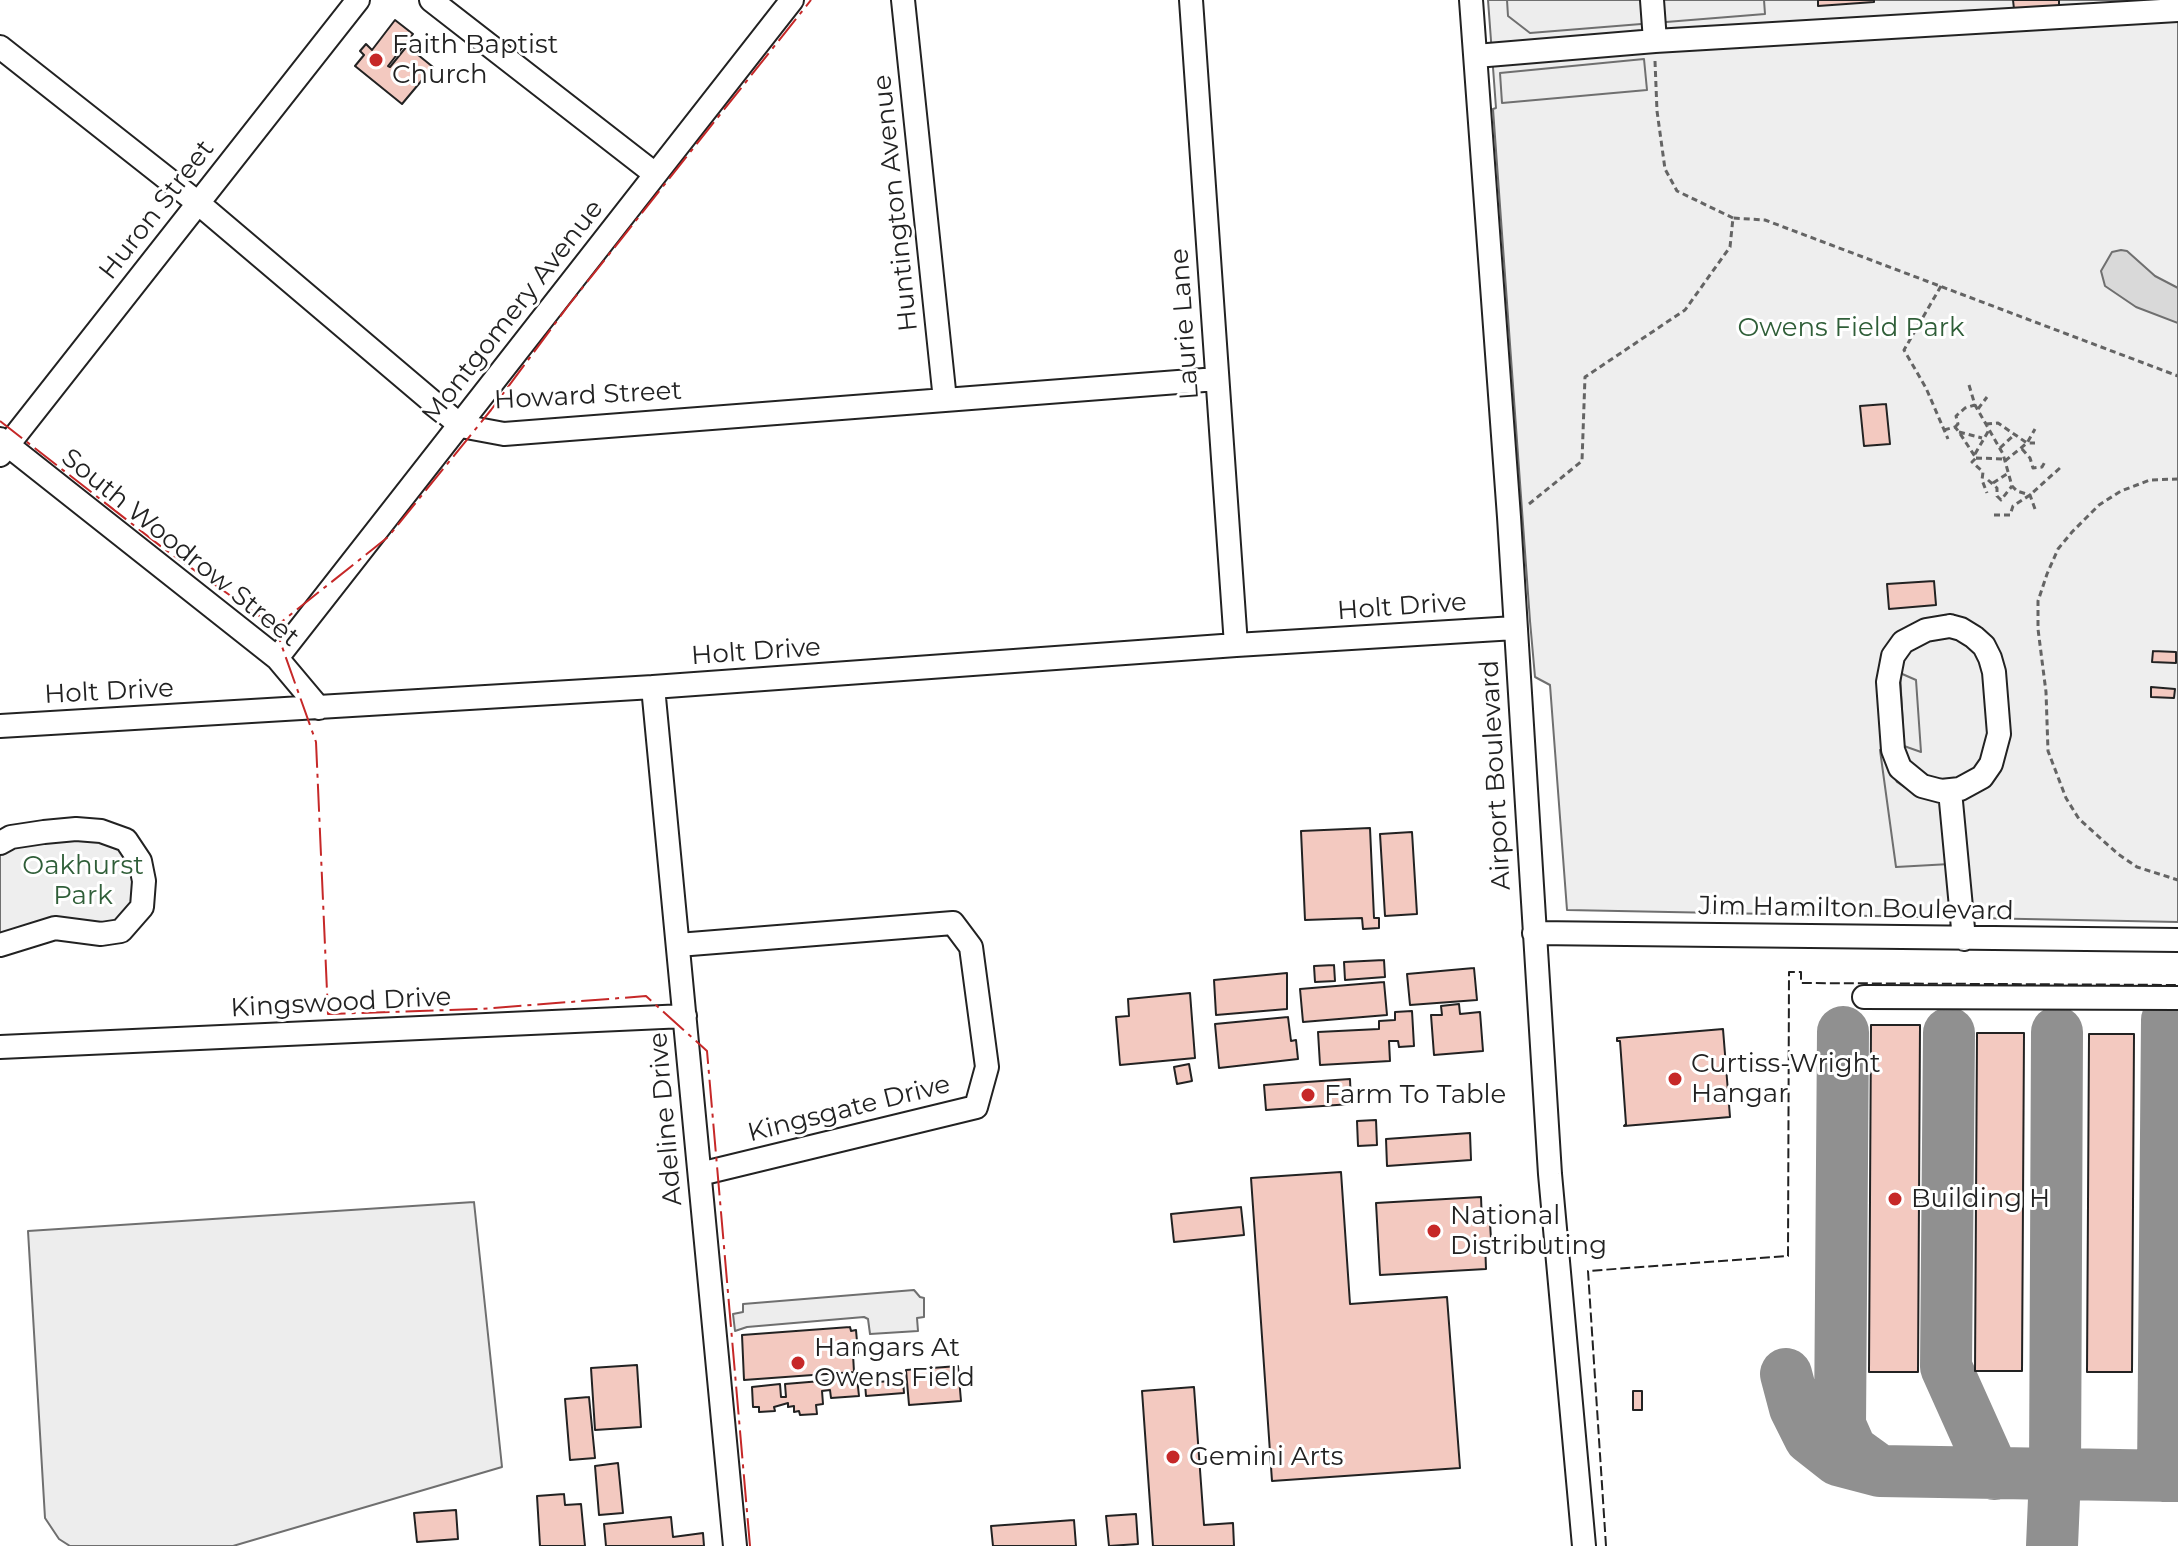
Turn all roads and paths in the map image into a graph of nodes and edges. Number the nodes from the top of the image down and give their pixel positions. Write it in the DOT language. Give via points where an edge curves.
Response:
graph roads {
  1 [pos="358,0"];
  2 [pos="431,0"];
  3 [pos="792,0"];
  4 [pos="903,0"];
  5 [pos="1191,0"];
  6 [pos="1471,0"];
  7 [pos="1652,0"];
  8 [pos="2178,10"];
  9 [pos="1655,41"];
  10 [pos="0,47"];
  11 [pos="1476,56"];
  12 [pos="655,174"];
  13 [pos="198,203"];
  14 [pos="1733,218"];
  15 [pos="1941,286"];
  16 [pos="2178,376"];
  17 [pos="1217,379"];
  18 [pos="1969,385"];
  19 [pos="1987,397"];
  20 [pos="945,400"];
  21 [pos="1976,407"];
  22 [pos="1986,424"];
  23 [pos="461,426"];
  24 [pos="1955,427"];
  25 [pos="2035,429"];
  26 [pos="1944,430"];
  27 [pos="1989,430"];
  28 [pos="1959,432"];
  29 [pos="2014,435"];
  30 [pos="1983,438"];
  31 [pos="1948,439"];
  32 [pos="2008,443"];
  33 [pos="2027,443"];
  34 [pos="2035,443"];
  35 [pos="3,446"];
  36 [pos="2000,448"];
  37 [pos="2022,449"];
  38 [pos="2016,454"];
  39 [pos="1975,457"];
  40 [pos="2004,460"];
  41 [pos="2046,460"];
  42 [pos="2061,467"];
  43 [pos="2008,474"];
  44 [pos="2178,479"];
  45 [pos="1988,480"];
  46 [pos="1993,483"];
  47 [pos="2012,486"];
  48 [pos="1987,493"];
  49 [pos="2030,495"];
  50 [pos="2035,509"];
  51 [pos="1994,515"];
  52 [pos="1509,517"];
  53 [pos="1515,628"];
  54 [pos="1236,645"];
  55 [pos="277,658"];
  56 [pos="653,687"];
  57 [pos="319,708"];
  58 [pos="0,726"];
  59 [pos="1950,791"];
  60 [pos="4,837"];
  61 [pos="2178,880"];
  62 [pos="1534,933"];
  63 [pos="1964,939"];
  64 [pos="2178,940"];
  65 [pos="0,945"];
  66 [pos="678,945"];
  67 [pos="1864,997"];
  68 [pos="2178,998"];
  69 [pos="685,1016"];
  70 [pos="0,1047"];
  71 [pos="700,1174"];
  72 [pos="735,1546"];
  73 [pos="1584,1546"];
  1 -- 13 [label="street, Huron Street"];
  2 -- 12 [label="street"];
  3 -- 12 [label="street, Montgomery Avenue"];
  4 -- 20 [label="street, Huntington Avenue"];
  5 -- 17 [label="street, Laurie Lane"];
  6 -- 11 [label="street, Airport Boulevard"];
  7 -- 9 [label="street"];
  8 -- 9 [label="street"];
  9 -- 11 [label="street"];
  9 -- 14 [label="path" via="1665,169 1677,191"];
  10 -- 13 [label="street, Howard Street"];
  11 -- 52 [label="street, Airport Boulevard"];
  12 -- 23 [label="street, Montgomery Avenue"];
  13 -- 23 [label="street, Howard Street"];
  13 -- 35 [label="street, Huron Street"];
  14 -- 15 [label="path" via="1765,220"];
  14 -- 52 [label="path" via="1730,247 1685,310 1585,377 1582,461"];
  15 -- 16 [label="path"];
  15 -- 26 [label="path" via="1904,350"];
  17 -- 20 [label="street, Howard Street"];
  17 -- 54 [label="street, Laurie Lane"];
  18 -- 21 [label="path"];
  19 -- 21 [label="path"];
  20 -- 23 [label="street, Howard Street" via="504,434"];
  21 -- 22 [label="path"];
  21 -- 24 [label="path" via="1956,416"];
  22 -- 27 [label="path"];
  22 -- 29 [label="path" via="1998,423"];
  23 -- 55 [label="street, Montgomery Avenue"];
  24 -- 26 [label="path"];
  24 -- 28 [label="path"];
  25 -- 33 [label="path"];
  26 -- 31 [label="path"];
  27 -- 30 [label="path"];
  27 -- 36 [label="path"];
  28 -- 30 [label="path"];
  28 -- 39 [label="path"];
  29 -- 32 [label="path"];
  29 -- 33 [label="path"];
  30 -- 39 [label="path"];
  32 -- 36 [label="path"];
  32 -- 38 [label="path"];
  33 -- 34 [label="path"];
  33 -- 37 [label="path"];
  35 -- 55 [label="street, South Woodrow Street"];
  36 -- 40 [label="path"];
  37 -- 38 [label="path"];
  37 -- 41 [label="path" via="2033,468"];
  38 -- 40 [label="path"];
  39 -- 40 [label="path"];
  39 -- 48 [label="path" via="1972,462 1983,472"];
  40 -- 43 [label="path"];
  42 -- 49 [label="path"];
  43 -- 46 [label="path"];
  43 -- 47 [label="path"];
  44 -- 61 [label="path" via="2150,480 2121,491 2072,532 2047,574 2038,601 2038,629 2048,751 2066,798 2079,819 2118,854 2137,867"];
  45 -- 46 [label="path"];
  46 -- 47 [label="path" via="2001,500"];
  47 -- 49 [label="path"];
  49 -- 50 [label="path"];
  49 -- 51 [label="path" via="2013,506 2010,515"];
  52 -- 53 [label="street, Airport Boulevard"];
  53 -- 54 [label="street, Holt Drive"];
  53 -- 62 [label="street, Airport Boulevard"];
  54 -- 56 [label="street, Holt Drive"];
  55 -- 57 [label="street, South Woodrow Street"];
  56 -- 57 [label="street, Holt Drive"];
  56 -- 66 [label="street, Adeline Drive"];
  57 -- 58 [label="street, Holt Drive"];
  59 -- 59 [label="street" via="1922,786 1900,768 1893,750 1888,682 1893,656 1903,642 1950,626 1974,637 1990,658 1999,734 1982,777"];
  59 -- 63 [label="street"];
  60 -- 65 [label="street" via="101,831 126,840 140,861 144,881 142,907 121,931 55,928"];
  62 -- 63 [label="street, Jim Hamilton Boulevard"];
  62 -- 73 [label="street, Airport Boulevard"];
  63 -- 64 [label="street, Jim Hamilton Boulevard"];
  66 -- 69 [label="street, Adeline Drive"];
  66 -- 71 [label="street, Kingsgate Drive" via="953,923 971,947 987,1067 976,1107"];
  67 -- 68 [label="street"];
  69 -- 70 [label="street, Kingswood Drive"];
  69 -- 71 [label="street, Adeline Drive"];
  71 -- 72 [label="street, Adeline Drive"];
}
